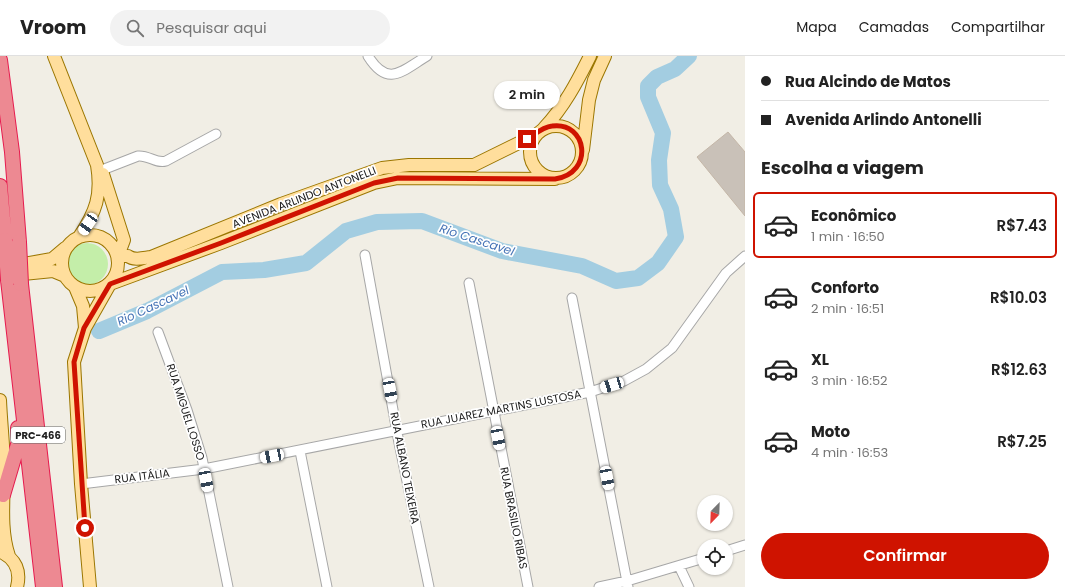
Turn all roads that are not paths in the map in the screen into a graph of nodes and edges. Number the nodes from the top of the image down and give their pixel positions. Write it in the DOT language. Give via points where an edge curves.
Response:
graph roads {
  1 [pos="9,56"];
  2 [pos="54,56"];
  3 [pos="368,56"];
  4 [pos="426,56"];
  5 [pos="590,56"];
  6 [pos="605,56"];
  7 [pos="0,60"];
  8 [pos="540,131"];
  9 [pos="216,134"];
  10 [pos="583,151"];
  11 [pos="12,152"];
  12 [pos="99,167"];
  13 [pos="555,179"];
  14 [pos="0,186"];
  15 [pos="79,237"];
  16 [pos="12,241"];
  17 [pos="67,246"];
  18 [pos="365,255"];
  19 [pos="118,256"];
  20 [pos="745,256"];
  21 [pos="0,268"];
  22 [pos="64,276"];
  23 [pos="9,280"];
  24 [pos="470,283"];
  25 [pos="110,284"];
  26 [pos="75,287"];
  27 [pos="572,298"];
  28 [pos="12,328"];
  29 [pos="84,328"];
  30 [pos="158,332"];
  31 [pos="590,392"];
  32 [pos="0,400"];
  33 [pos="493,411"];
  34 [pos="397,429"];
  35 [pos="300,450"];
  36 [pos="204,469"];
  37 [pos="80,484"];
  38 [pos="2,493"];
  39 [pos="0,509"];
  40 [pos="745,545"];
  41 [pos="733,549"];
  42 [pos="4,554"];
  43 [pos="697,560"];
  44 [pos="679,566"];
  45 [pos="627,584"];
  46 [pos="17,587"];
  47 [pos="43,587"];
  48 [pos="54,587"];
  49 [pos="90,587"];
  50 [pos="228,587"];
  51 [pos="327,587"];
  52 [pos="429,587"];
  53 [pos="528,587"];
  54 [pos="599,587"];
  55 [pos="688,587"];
  1 -- 11 [label="highway" via="15,122"];
  2 -- 12 [label="main road"];
  3 -- 4 [label="street" via="375,67 385,74 396,76"];
  5 -- 8 [label="main road, AVENIDA ARLINDO ANTONELLI" via="557,115"];
  6 -- 10 [label="main road, AVENIDA ARLINDO ANTONELLI" via="594,80 589,100"];
  7 -- 11 [label="highway, PRC-466"];
  8 -- 10 [label="main road, AVENIDA ARLINDO ANTONELLI" via="561,126 569,129 581,142"];
  8 -- 13 [label="main road, AVENIDA ARLINDO ANTONELLI" via="529,149 530,158 539,173"];
  8 -- 19 [label="main road, AVENIDA ARLINDO ANTONELLI" via="474,165 409,165 382,168 281,204 151,257 131,259 128,256"];
  9 -- 12 [label="street" via="166,161 157,162 144,155"];
  10 -- 13 [label="main road, AVENIDA ARLINDO ANTONELLI" via="582,160 572,174"];
  11 -- 16 [label="highway, PRC-466"];
  12 -- 15 [label="main road" via="98,199 90,221"];
  12 -- 19 [label="main road" via="124,240"];
  13 -- 25 [label="main road, AVENIDA ARLINDO ANTONELLI" via="398,178 374,183"];
  14 -- 16 [label="highway, PRC-466"];
  15 -- 17 [label="main road"];
  15 -- 19 [label="main road" via="98,236 110,244"];
  16 -- 23 [label="highway, PRC-466, bridge"];
  17 -- 21 [label="main road" via="52,259"];
  17 -- 22 [label="main road" via="62,260"];
  18 -- 34 [label="street, RUA ALBANO TEIXEIRA"];
  19 -- 25 [label="main road" via="119,266"];
  20 -- 31 [label="street, RUA JUAREZ MARTINS LUSTOSA" via="726,273 672,348 641,372 624,381"];
  22 -- 23 [label="main road" via="53,271"];
  22 -- 26 [label="main road"];
  23 -- 28 [label="highway, PRC-466"];
  23 -- 48 [label="highway, PRC-466"];
  24 -- 33 [label="street, RUA BRASILIO RIBAS"];
  25 -- 26 [label="main road" via="93,292"];
  25 -- 29 [label="main road"];
  26 -- 29 [label="main road" via="83,306"];
  27 -- 31 [label="street"];
  28 -- 38 [label="highway, PRC-466" via="11,364 19,441"];
  28 -- 47 [label="highway, PRC-466"];
  29 -- 37 [label="main road" via="74,362"];
  30 -- 36 [label="street, RUA MIGUEL LOSSO" via="187,410"];
  31 -- 33 [label="street, RUA JUAREZ MARTINS LUSTOSA"];
  31 -- 45 [label="street"];
  32 -- 38 [label="main road" via="4,469"];
  33 -- 34 [label="street, RUA JUAREZ MARTINS LUSTOSA"];
  33 -- 53 [label="street, RUA BRASILIO RIBAS"];
  34 -- 35 [label="street, RUA JUAREZ MARTINS LUSTOSA"];
  34 -- 52 [label="street, RUA ALBANO TEIXEIRA"];
  35 -- 36 [label="street, RUA JUAREZ MARTINS LUSTOSA"];
  35 -- 51 [label="street"];
  36 -- 37 [label="street, RUA ITÁLIA"];
  36 -- 50 [label="street, RUA MIGUEL LOSSO"];
  37 -- 49 [label="main road"];
  38 -- 39 [label="main road"];
  38 -- 42 [label="main road"];
  40 -- 41 [label="street"];
  42 -- 46 [label="main road" via="18,570"];
  43 -- 44 [label="street"];
  44 -- 45 [label="street"];
  44 -- 55 [label="street"];
  45 -- 54 [label="street"];
}
